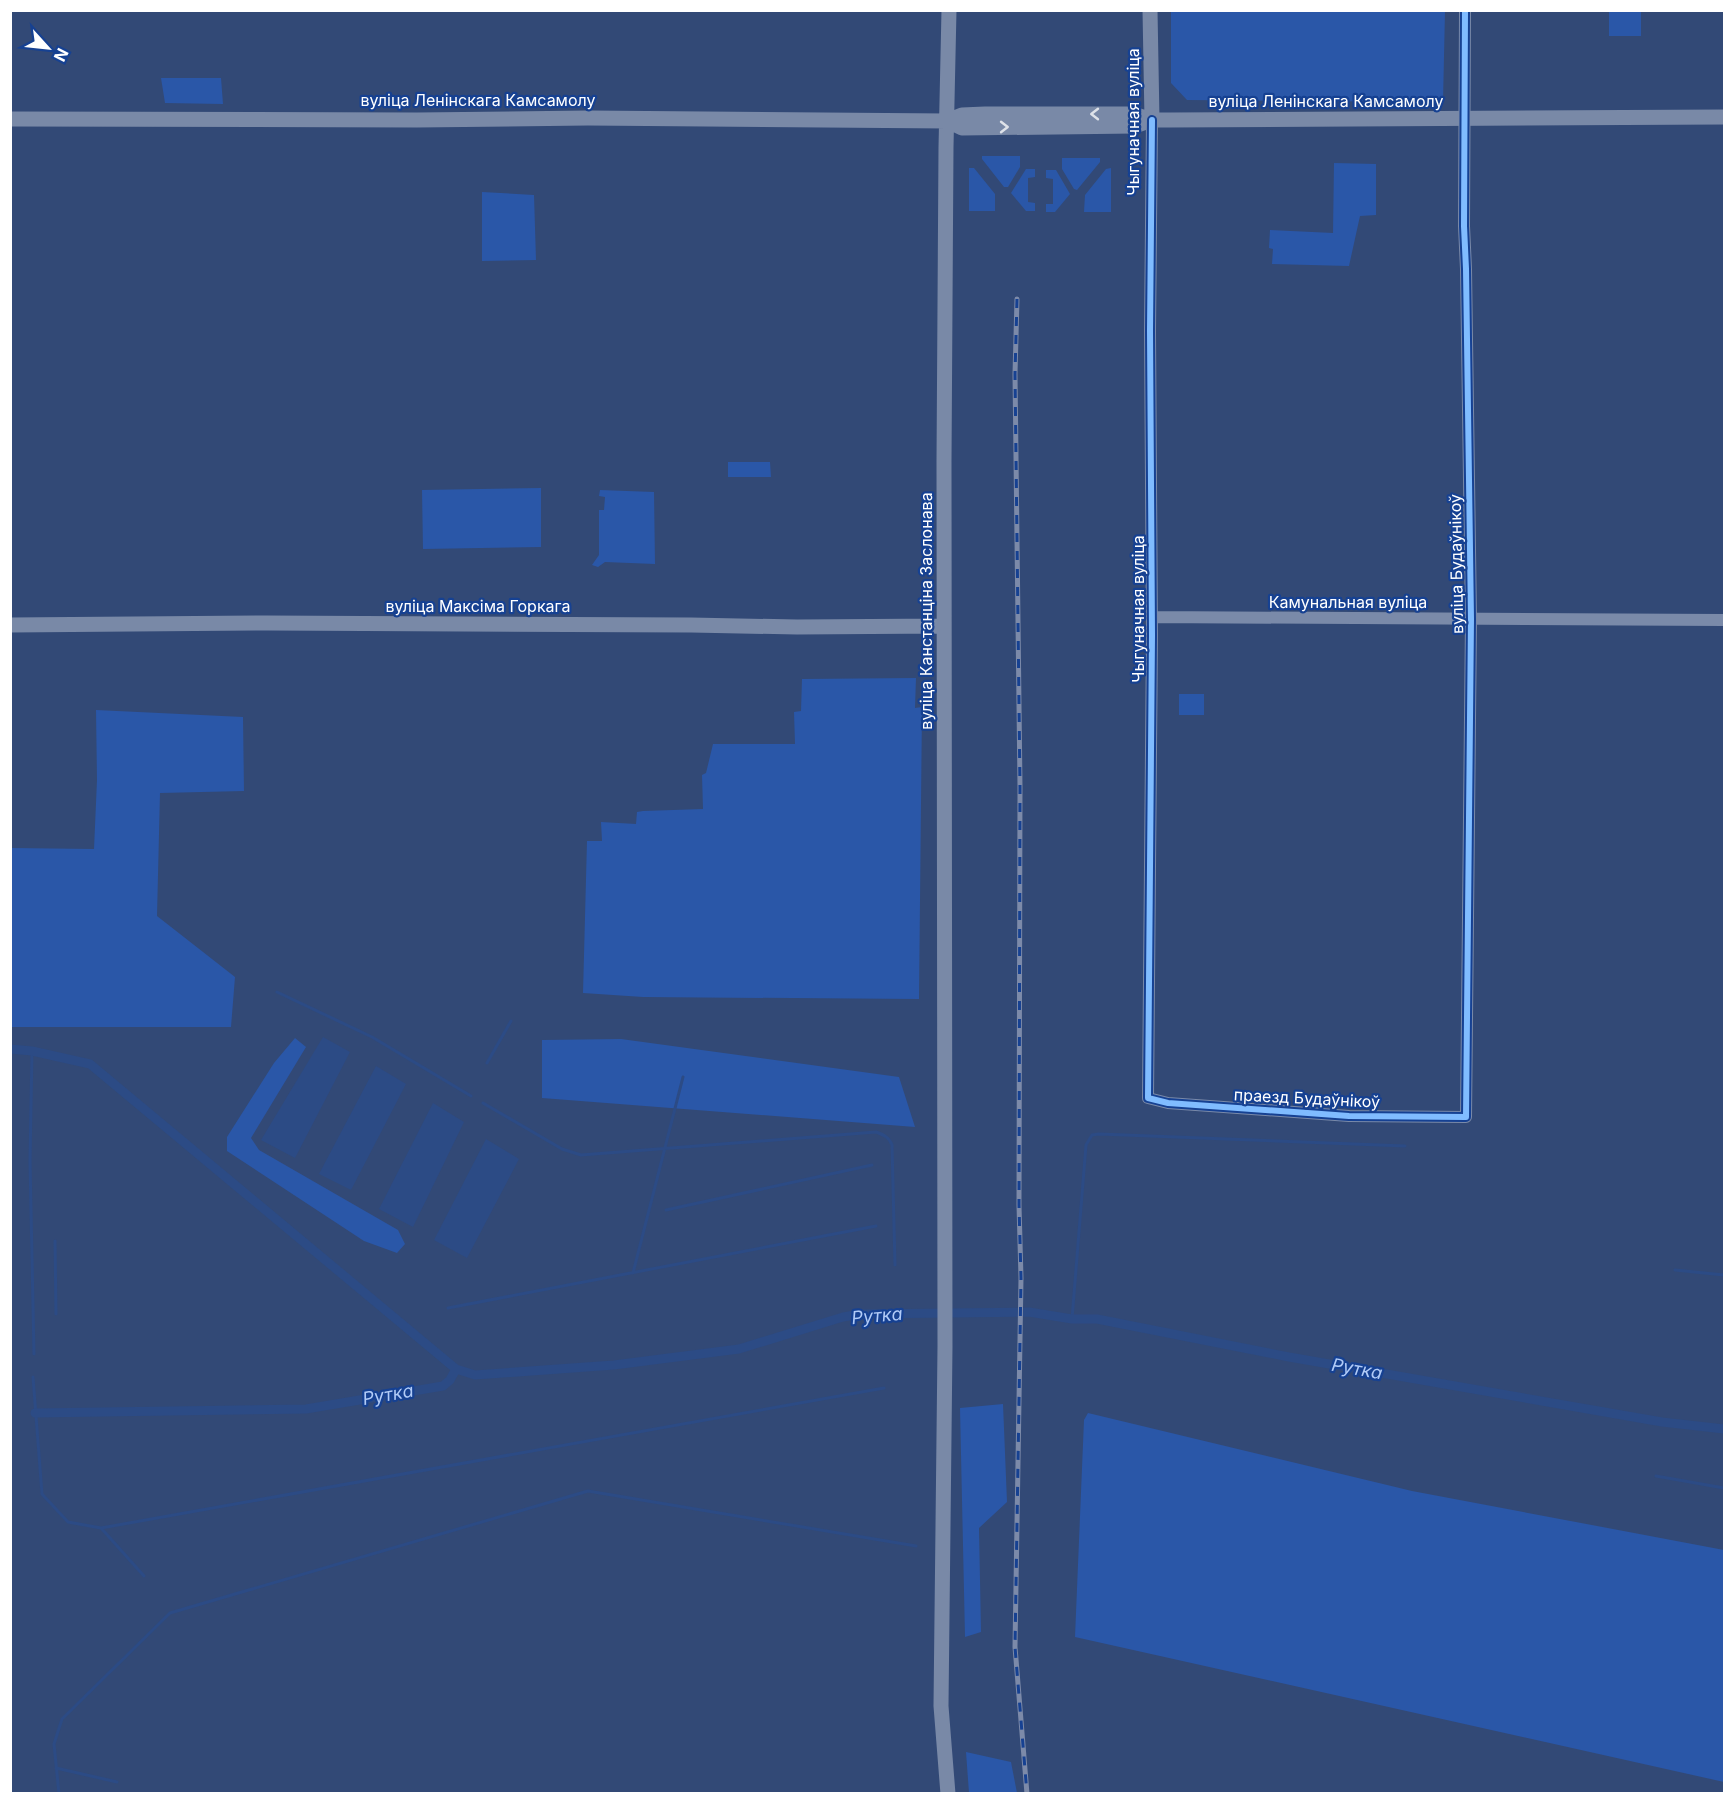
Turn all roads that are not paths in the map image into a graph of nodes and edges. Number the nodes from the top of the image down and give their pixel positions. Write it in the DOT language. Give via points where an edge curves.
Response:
graph roads {
  1 [pos="949,10"];
  2 [pos="1150,10"];
  3 [pos="1466,10"];
  4 [pos="10,119"];
  5 [pos="1464,119"];
  6 [pos="1721,119"];
  7 [pos="1152,120"];
  8 [pos="947,121"];
  9 [pos="1152,617"];
  10 [pos="1471,619"];
  11 [pos="1725,620"];
  12 [pos="10,625"];
  13 [pos="945,626"];
  14 [pos="1148,1098"];
  15 [pos="1466,1118"];
  16 [pos="948,1794"];
  1 -- 8 [label="main road, вуліца Канстанціна Заслонава"];
  2 -- 7 [label="main road, Чыгуначная вуліца"];
  3 -- 5 [label="street, вуліца Будаўнікоў"];
  4 -- 8 [label="main road, вуліца Ленінскага Камсамолу"];
  5 -- 6 [label="main road, вуліца Ленінскага Камсамолу"];
  5 -- 7 [label="main road, вуліца Ленінскага Камсамолу"];
  5 -- 10 [label="street, вуліца Будаўнікоў"];
  7 -- 8 [label="main road, вуліца Ленінскага Камсамолу" via="1135,126 962,128"];
  7 -- 9 [label="street, Чыгуначная вуліца"];
  8 -- 13 [label="main road, вуліца Канстанціна Заслонава"];
  9 -- 10 [label="street, Камунальная вуліца"];
  9 -- 14 [label="street, Чыгуначная вуліца"];
  10 -- 11 [label="street, Камунальная вуліца"];
  10 -- 15 [label="street, вуліца Будаўнікоў"];
  12 -- 13 [label="main road, вуліца Максіма Горкага" via="267,622"];
  13 -- 16 [label="main road, вуліца Канстанціна Заслонава" via="941,1706"];
  14 -- 15 [label="street, праезд Будаўнікоў" via="1168,1103 1349,1116"];
}
